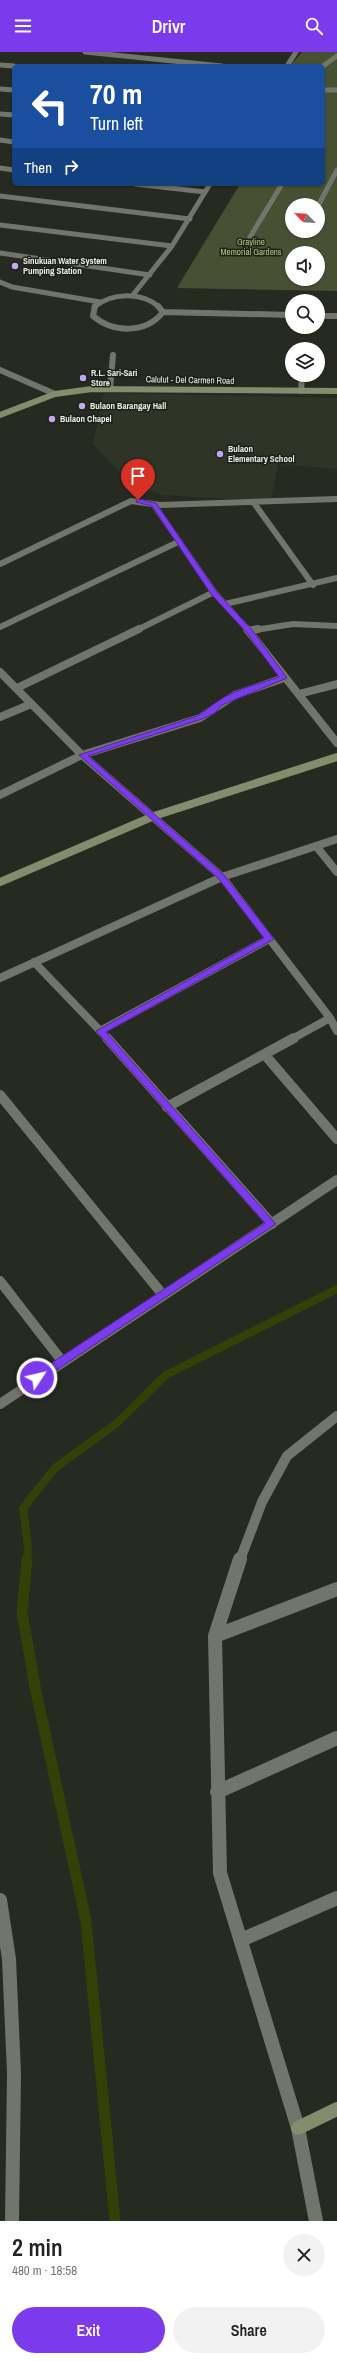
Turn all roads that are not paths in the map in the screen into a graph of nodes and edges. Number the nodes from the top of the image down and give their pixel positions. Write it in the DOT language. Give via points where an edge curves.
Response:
graph roads {
  1 [pos="85,52"];
  2 [pos="296,52"];
  3 [pos="337,56"];
  4 [pos="202,64"];
  5 [pos="288,64"];
  6 [pos="0,65"];
  7 [pos="325,65"];
  8 [pos="12,66"];
  9 [pos="0,89"];
  10 [pos="12,90"];
  11 [pos="325,90"];
  12 [pos="337,90"];
  13 [pos="0,114"];
  14 [pos="12,115"];
  15 [pos="0,140"];
  16 [pos="12,142"];
  17 [pos="0,168"];
  18 [pos="12,170"];
  19 [pos="337,170"];
  20 [pos="325,183"];
  21 [pos="330,184"];
  22 [pos="337,184"];
  23 [pos="152,186"];
  24 [pos="209,186"];
  25 [pos="281,186"];
  26 [pos="205,192"];
  27 [pos="0,196"];
  28 [pos="322,198"];
  29 [pos="190,220"];
  30 [pos="0,225"];
  31 [pos="250,237"];
  32 [pos="172,246"];
  33 [pos="0,253"];
  34 [pos="150,275"];
  35 [pos="0,282"];
  36 [pos="132,296"];
  37 [pos="100,302"];
  38 [pos="163,312"];
  39 [pos="285,316"];
  40 [pos="325,316"];
  41 [pos="337,316"];
  42 [pos="113,355"];
  43 [pos="0,370"];
  44 [pos="302,382"];
  45 [pos="110,388"];
  46 [pos="301,391"];
  47 [pos="337,391"];
  48 [pos="55,394"];
  49 [pos="0,415"];
  50 [pos="336,500"];
  51 [pos="254,503"];
  52 [pos="154,505"];
  53 [pos="178,542"];
  54 [pos="0,564"];
  55 [pos="337,578"];
  56 [pos="313,585"];
  57 [pos="214,592"];
  58 [pos="225,604"];
  59 [pos="0,626"];
  60 [pos="337,626"];
  61 [pos="249,631"];
  62 [pos="0,672"];
  63 [pos="284,678"];
  64 [pos="337,684"];
  65 [pos="17,688"];
  66 [pos="299,694"];
  67 [pos="31,704"];
  68 [pos="0,717"];
  69 [pos="337,743"];
  70 [pos="82,755"];
  71 [pos="337,757"];
  72 [pos="0,795"];
  73 [pos="154,816"];
  74 [pos="337,839"];
  75 [pos="316,846"];
  76 [pos="337,872"];
  77 [pos="222,877"];
  78 [pos="0,882"];
  79 [pos="269,939"];
  80 [pos="34,962"];
  81 [pos="0,978"];
  82 [pos="330,1018"];
  83 [pos="100,1031"];
  84 [pos="337,1031"];
  85 [pos="265,1056"];
  86 [pos="0,1095"];
  87 [pos="167,1107"];
  88 [pos="337,1139"];
  89 [pos="337,1180"];
  90 [pos="272,1224"];
  91 [pos="0,1281"];
  92 [pos="163,1295"];
  93 [pos="62,1361"];
  94 [pos="0,1404"];
  95 [pos="337,1416"];
  96 [pos="337,1589"];
  97 [pos="215,1636"];
  98 [pos="337,1738"];
  99 [pos="217,1792"];
  100 [pos="337,1898"];
  101 [pos="0,1900"];
  102 [pos="241,1940"];
  103 [pos="337,2109"];
  104 [pos="298,2128"];
  105 [pos="12,2221"];
  106 [pos="316,2221"];
  1 -- 4 [label="street"];
  2 -- 5 [label="street"];
  3 -- 7 [label="street"];
  6 -- 8 [label="street"];
  9 -- 10 [label="street"];
  11 -- 12 [label="street"];
  13 -- 14 [label="street"];
  15 -- 16 [label="street"];
  17 -- 18 [label="street"];
  19 -- 21 [label="street"];
  20 -- 21 [label="street"];
  21 -- 22 [label="street"];
  21 -- 28 [label="street"];
  23 -- 26 [label="street"];
  24 -- 26 [label="street"];
  25 -- 31 [label="street"];
  26 -- 29 [label="street"];
  27 -- 29 [label="street"];
  29 -- 32 [label="street"];
  30 -- 32 [label="street"];
  32 -- 34 [label="street"];
  33 -- 34 [label="street"];
  34 -- 36 [label="street"];
  35 -- 37 [label="street" via="12,287"];
  36 -- 37 [label="street" via="114,297"];
  36 -- 38 [label="street" via="148,298 159,304"];
  37 -- 38 [label="street" via="94,306 93,316 113,327 151,324 160,318"];
  38 -- 39 [label="street"];
  40 -- 41 [label="street"];
  42 -- 45 [label="street"];
  43 -- 48 [label="street"];
  44 -- 46 [label="street"];
  45 -- 46 [label="main road, Calulut - Del Carmen Road"];
  45 -- 48 [label="main road, Calulut - Del Carmen Road"];
  46 -- 47 [label="main road, Calulut - Del Carmen Road"];
  48 -- 49 [label="main road, Calulut - Del Carmen Road"];
  50 -- 51 [label="street"];
  51 -- 52 [label="street"];
  51 -- 56 [label="street"];
  52 -- 53 [label="street"];
  52 -- 54 [label="street" via="131,500"];
  53 -- 57 [label="street"];
  53 -- 59 [label="street"];
  55 -- 56 [label="street"];
  56 -- 58 [label="street"];
  57 -- 58 [label="street"];
  57 -- 65 [label="street"];
  58 -- 61 [label="street"];
  60 -- 61 [label="street" via="292,622"];
  61 -- 63 [label="street"];
  62 -- 65 [label="street"];
  63 -- 66 [label="street"];
  63 -- 70 [label="street" via="219,703 200,718"];
  64 -- 66 [label="street"];
  65 -- 67 [label="street"];
  66 -- 69 [label="street"];
  67 -- 68 [label="street"];
  67 -- 70 [label="street"];
  70 -- 72 [label="street"];
  70 -- 73 [label="street"];
  71 -- 73 [label="main road"];
  73 -- 77 [label="street"];
  73 -- 78 [label="main road"];
  74 -- 75 [label="street"];
  75 -- 76 [label="street"];
  75 -- 77 [label="street"];
  77 -- 79 [label="street"];
  77 -- 80 [label="street"];
  79 -- 82 [label="street"];
  79 -- 83 [label="street"];
  80 -- 81 [label="street"];
  80 -- 83 [label="street"];
  82 -- 84 [label="street"];
  82 -- 85 [label="street"];
  83 -- 87 [label="street"];
  85 -- 87 [label="street"];
  85 -- 88 [label="street"];
  86 -- 92 [label="street"];
  87 -- 90 [label="street"];
  89 -- 90 [label="street"];
  90 -- 92 [label="street"];
  91 -- 93 [label="street"];
  92 -- 93 [label="street"];
  93 -- 94 [label="street"];
  95 -- 97 [label="street" via="287,1456 262,1502 247,1537"];
  96 -- 97 [label="street"];
  97 -- 99 [label="street"];
  98 -- 99 [label="street"];
  99 -- 102 [label="street" via="220,1873"];
  100 -- 102 [label="street"];
  101 -- 105 [label="street" via="9,1959 14,2073"];
  102 -- 104 [label="street"];
  103 -- 104 [label="main road"];
  104 -- 106 [label="street"];
}
